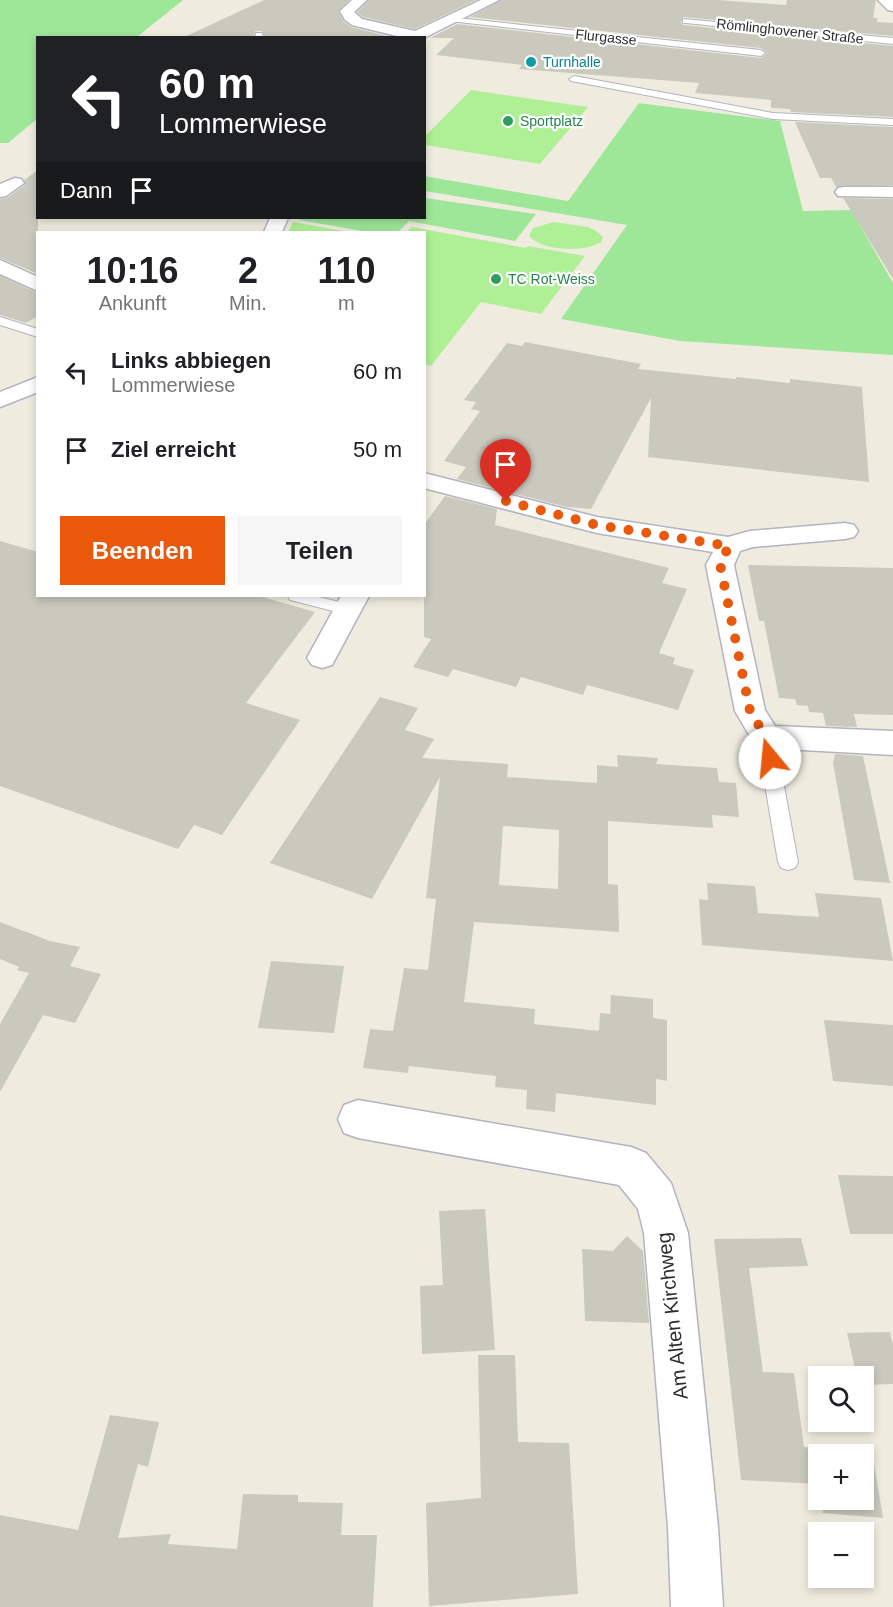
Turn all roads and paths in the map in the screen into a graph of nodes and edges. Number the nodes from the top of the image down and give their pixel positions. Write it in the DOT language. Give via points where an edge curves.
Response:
graph roads {
  1 [pos="360,0"];
  2 [pos="492,0"];
  3 [pos="885,0"];
  4 [pos="893,7"];
  5 [pos="450,19"];
  6 [pos="686,21"];
  7 [pos="843,27"];
  8 [pos="893,32"];
  9 [pos="413,36"];
  10 [pos="893,41"];
  11 [pos="761,53"];
  12 [pos="574,79"];
  13 [pos="893,122"];
  14 [pos="844,192"];
  15 [pos="893,192"];
  16 [pos="0,266"];
  17 [pos="36,284"];
  18 [pos="0,321"];
  19 [pos="36,332"];
  20 [pos="36,385"];
  21 [pos="0,400"];
  22 [pos="426,481"];
  23 [pos="845,531"];
  24 [pos="729,546"];
  25 [pos="304,597"];
  26 [pos="352,603"];
  27 [pos="322,658"];
  28 [pos="766,737"];
  29 [pos="893,743"];
  30 [pos="788,862"];
  31 [pos="358,1119"];
  32 [pos="697,1607"];
  1 -- 9 [label="street" via="347,11 350,17"];
  2 -- 5 [label="street"];
  3 -- 4 [label="street"];
  5 -- 9 [label="street"];
  5 -- 11 [label="lane, Flurgasse"];
  6 -- 10 [label="lane, Römlinghovener Straße"];
  7 -- 8 [label="lane"];
  12 -- 13 [label="lane" via="774,116"];
  14 -- 15 [label="street"];
  16 -- 17 [label="street"];
  18 -- 19 [label="lane"];
  20 -- 21 [label="street"];
  22 -- 24 [label="street" via="597,525"];
  23 -- 24 [label="street" via="750,539"];
  24 -- 28 [label="street" via="720,564 750,711"];
  25 -- 26 [label="lane"];
  26 -- 27 [label="street"];
  28 -- 29 [label="street"];
  28 -- 30 [label="lane"];
  31 -- 32 [label="street, Am Alten Kirchweg" via="631,1167 656,1198 666,1233"];
}
